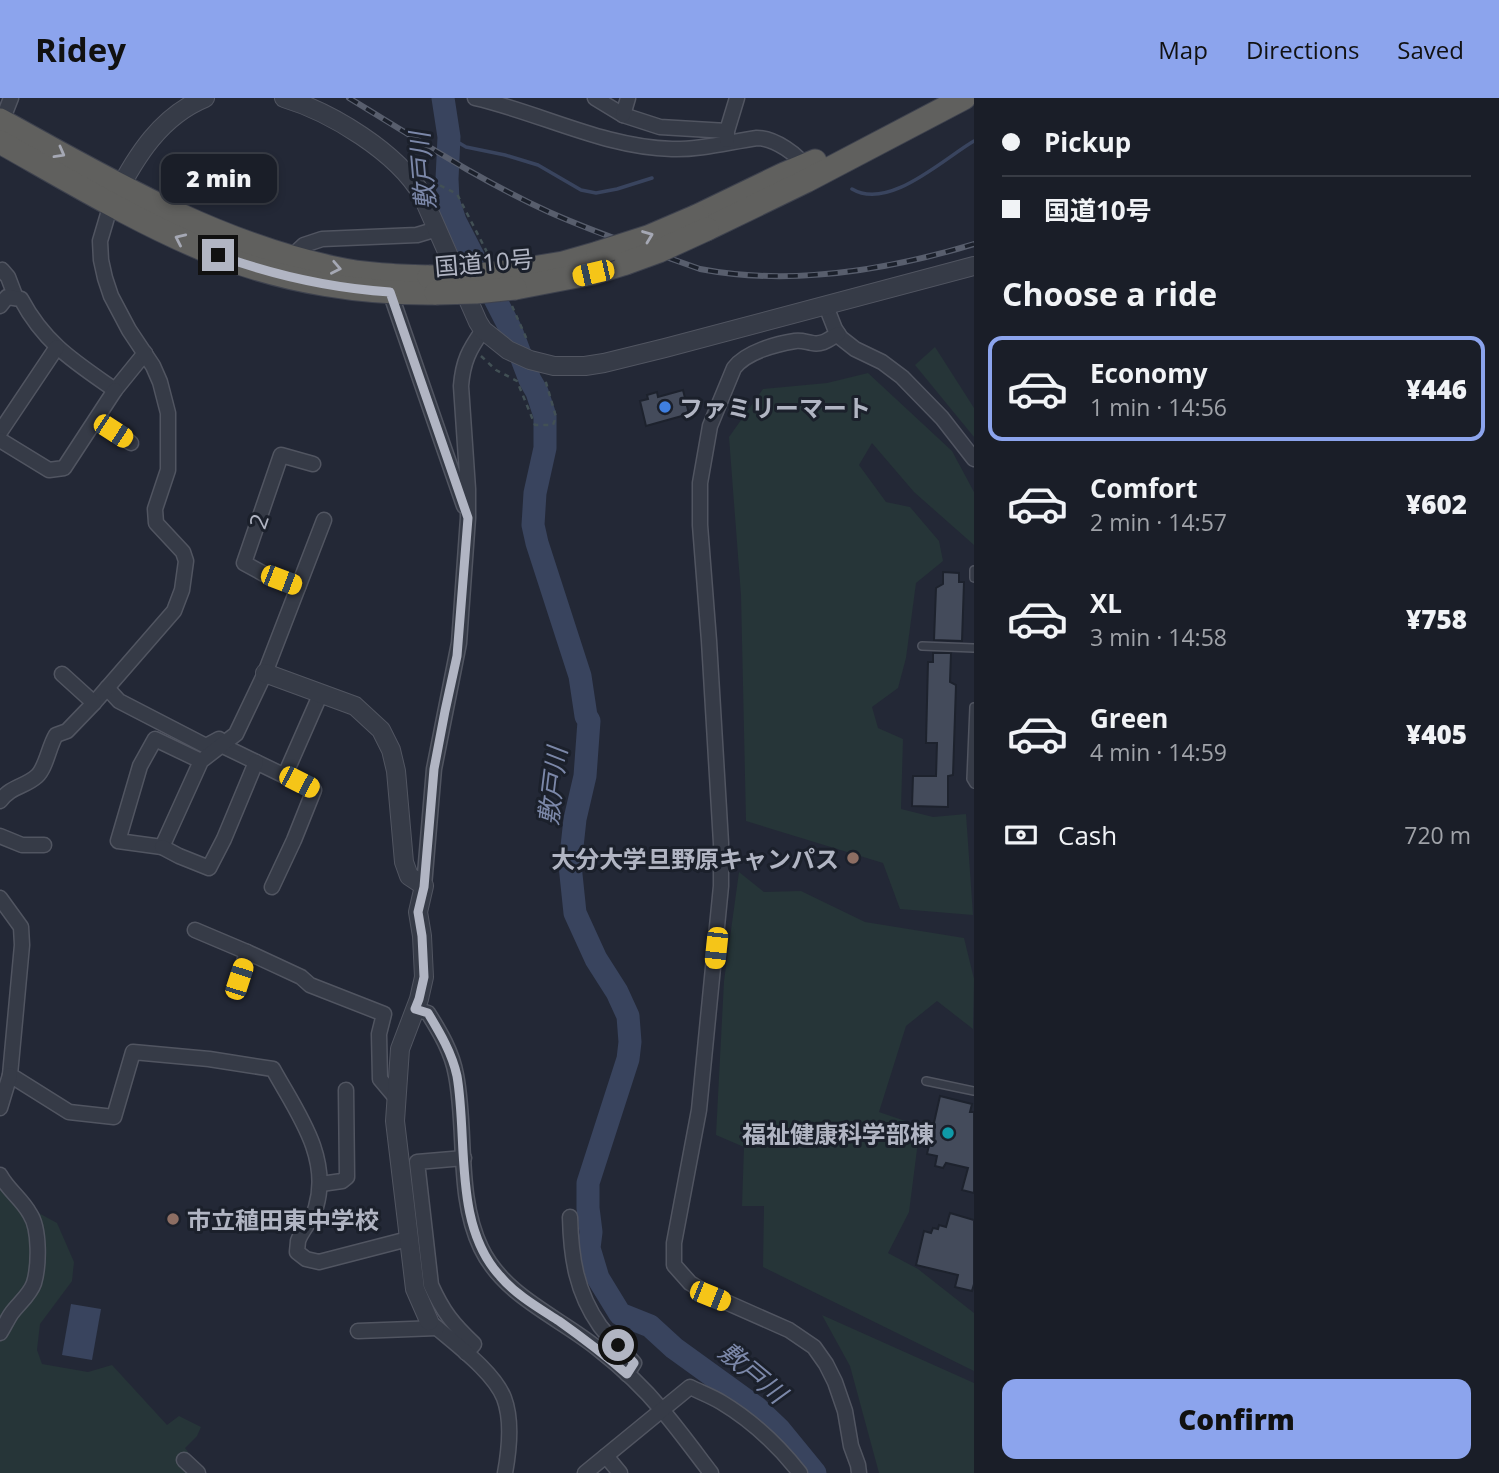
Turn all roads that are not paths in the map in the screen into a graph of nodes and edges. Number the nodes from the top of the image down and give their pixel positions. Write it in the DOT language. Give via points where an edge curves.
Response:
graph roads {
  1 [pos="11,98"];
  2 [pos="205,98"];
  3 [pos="284,98"];
  4 [pos="475,98"];
  5 [pos="594,98"];
  6 [pos="628,98"];
  7 [pos="737,98"];
  8 [pos="957,98"];
  9 [pos="964,98"];
  10 [pos="623,115"];
  11 [pos="1,128"];
  12 [pos="727,136"];
  13 [pos="806,173"];
  14 [pos="116,195"];
  15 [pos="702,222"];
  16 [pos="437,229"];
  17 [pos="291,257"];
  18 [pos="974,266"];
  19 [pos="0,271"];
  20 [pos="512,280"];
  21 [pos="433,285"];
  22 [pos="390,292"];
  23 [pos="16,298"];
  24 [pos="0,306"];
  25 [pos="826,306"];
  26 [pos="483,330"];
  27 [pos="838,334"];
  28 [pos="57,347"];
  29 [pos="145,353"];
  30 [pos="116,390"];
  31 [pos="96,420"];
  32 [pos="0,432"];
  33 [pos="0,440"];
  34 [pos="131,443"];
  35 [pos="974,459"];
  36 [pos="313,464"];
  37 [pos="468,518"];
  38 [pos="324,520"];
  39 [pos="974,570"];
  40 [pos="974,579"];
  41 [pos="298,587"];
  42 [pos="922,646"];
  43 [pos="974,648"];
  44 [pos="265,673"];
  45 [pos="62,674"];
  46 [pos="107,688"];
  47 [pos="321,693"];
  48 [pos="94,703"];
  49 [pos="974,707"];
  50 [pos="224,743"];
  51 [pos="201,761"];
  52 [pos="256,762"];
  53 [pos="285,775"];
  54 [pos="974,784"];
  55 [pos="0,801"];
  56 [pos="0,836"];
  57 [pos="44,845"];
  58 [pos="162,847"];
  59 [pos="272,887"];
  60 [pos="424,887"];
  61 [pos="0,898"];
  62 [pos="195,930"];
  63 [pos="247,952"];
  64 [pos="239,979"];
  65 [pos="415,1009"];
  66 [pos="10,1075"];
  67 [pos="926,1081"];
  68 [pos="346,1090"];
  69 [pos="974,1091"];
  70 [pos="396,1098"];
  71 [pos="0,1108"];
  72 [pos="464,1158"];
  73 [pos="0,1175"];
  74 [pos="321,1184"];
  75 [pos="570,1217"];
  76 [pos="408,1239"];
  77 [pos="433,1324"];
  78 [pos="358,1331"];
  79 [pos="0,1333"];
  80 [pos="466,1353"];
  81 [pos="627,1374"];
  82 [pos="662,1410"];
  83 [pos="606,1456"];
  84 [pos="184,1460"];
  85 [pos="198,1473"];
  86 [pos="505,1473"];
  87 [pos="585,1473"];
  88 [pos="620,1473"];
  89 [pos="711,1473"];
  90 [pos="800,1473"];
  91 [pos="859,1473"];
  1 -- 11 [label="street"];
  2 -- 14 [label="street" via="159,130 136,158"];
  3 -- 16 [label="street" via="324,115 385,152 414,181"];
  4 -- 12 [label="street" via="626,144 683,149"];
  5 -- 10 [label="street"];
  6 -- 10 [label="street"];
  7 -- 12 [label="street"];
  8 -- 13 [label="highway, 国道10号"];
  9 -- 13 [label="highway, 国道10号"];
  10 -- 12 [label="street" via="660,127"];
  11 -- 14 [label="highway, 国道10号"];
  12 -- 13 [label="street" via="769,139"];
  13 -- 15 [label="highway, 国道10号"];
  14 -- 17 [label="highway, 国道10号"];
  22 -- 14 [label="highway, 国道10号, one-way" via="294,278 239,263 163,231"];
  14 -- 29 [label="street" via="100,241 102,270 111,296"];
  20 -- 15 [label="highway, 国道10号, one-way, bridge"];
  15 -- 20 [label="highway, 国道10号, bridge" via="668,247 626,263 570,279"];
  16 -- 17 [label="street" via="417,235 321,239 303,245"];
  16 -- 26 [label="street"];
  17 -- 21 [label="highway, 国道10号, one-way"];
  18 -- 25 [label="street"];
  19 -- 23 [label="street" via="8,277"];
  20 -- 21 [label="highway, 国道10号, bridge" via="468,276"];
  21 -- 22 [label="highway, 国道10号"];
  22 -- 37 [label="street"];
  23 -- 24 [label="street" via="7,297"];
  23 -- 28 [label="street"];
  25 -- 26 [label="street" via="604,363 566,367 530,360"];
  25 -- 27 [label="street"];
  26 -- 37 [label="street" via="465,359 461,386"];
  27 -- 35 [label="street" via="910,384"];
  27 -- 91 [label="street" via="824,343 796,341 743,358 713,417 702,469 699,525 721,886 699,1110 674,1243 674,1265 710,1296 789,1330 814,1347 835,1382"];
  28 -- 30 [label="street"];
  28 -- 32 [label="street"];
  29 -- 30 [label="street"];
  29 -- 46 [label="street" via="160,382 169,421 168,470 155,519 183,552 185,571 174,611"];
  30 -- 31 [label="street"];
  31 -- 33 [label="street" via="64,468 49,470"];
  31 -- 34 [label="street"];
  36 -- 41 [label="street, 2" via="281,455 244,563"];
  37 -- 60 [label="street" via="457,656 434,769"];
  38 -- 41 [label="street"];
  39 -- 40 [label="lane"];
  41 -- 44 [label="street"];
  42 -- 43 [label="lane"];
  44 -- 47 [label="street"];
  44 -- 50 [label="street" via="236,734"];
  45 -- 48 [label="street"];
  46 -- 48 [label="street"];
  46 -- 50 [label="street" via="119,701 206,746 219,738"];
  47 -- 53 [label="street"];
  47 -- 60 [label="street" via="355,706 381,730 397,771 404,862 409,876"];
  48 -- 55 [label="street" via="67,731 56,735 36,777"];
  49 -- 54 [label="lane"];
  50 -- 51 [label="street"];
  50 -- 52 [label="street"];
  51 -- 58 [label="street"];
  51 -- 58 [label="street" via="155,739 141,766 118,841"];
  52 -- 53 [label="street"];
  52 -- 58 [label="street" via="209,868"];
  53 -- 59 [label="street" via="314,790"];
  56 -- 57 [label="street" via="22,845"];
  60 -- 65 [label="street" via="418,912 424,977"];
  61 -- 66 [label="street" via="21,927"];
  62 -- 63 [label="street"];
  63 -- 64 [label="street"];
  63 -- 70 [label="street" via="310,985 384,1014 379,1034 380,1079"];
  65 -- 70 [label="street" via="400,1049"];
  65 -- 72 [label="street" via="428,1013 449,1049 456,1074"];
  66 -- 71 [label="street"];
  66 -- 74 [label="street" via="69,1112 114,1117 133,1052 273,1069 306,1126"];
  67 -- 69 [label="lane"];
  68 -- 74 [label="street" via="347,1177"];
  70 -- 76 [label="street" via="394,1121"];
  72 -- 80 [label="street" via="417,1162 431,1285 452,1322 474,1344"];
  72 -- 81 [label="street" via="473,1226 499,1276"];
  73 -- 79 [label="street" via="37,1228 37,1263 33,1285"];
  74 -- 76 [label="street" via="316,1210 298,1241 297,1252 306,1259 319,1262"];
  75 -- 81 [label="street" via="576,1275 601,1327 634,1363"];
  76 -- 77 [label="street" via="415,1289"];
  77 -- 78 [label="street"];
  77 -- 80 [label="street"];
  80 -- 86 [label="street" via="504,1398 509,1426"];
  81 -- 82 [label="street"];
  82 -- 83 [label="street"];
  82 -- 89 [label="street"];
  82 -- 90 [label="street" via="690,1387 749,1421"];
  83 -- 87 [label="street"];
  83 -- 88 [label="street"];
  84 -- 85 [label="street"];
}
